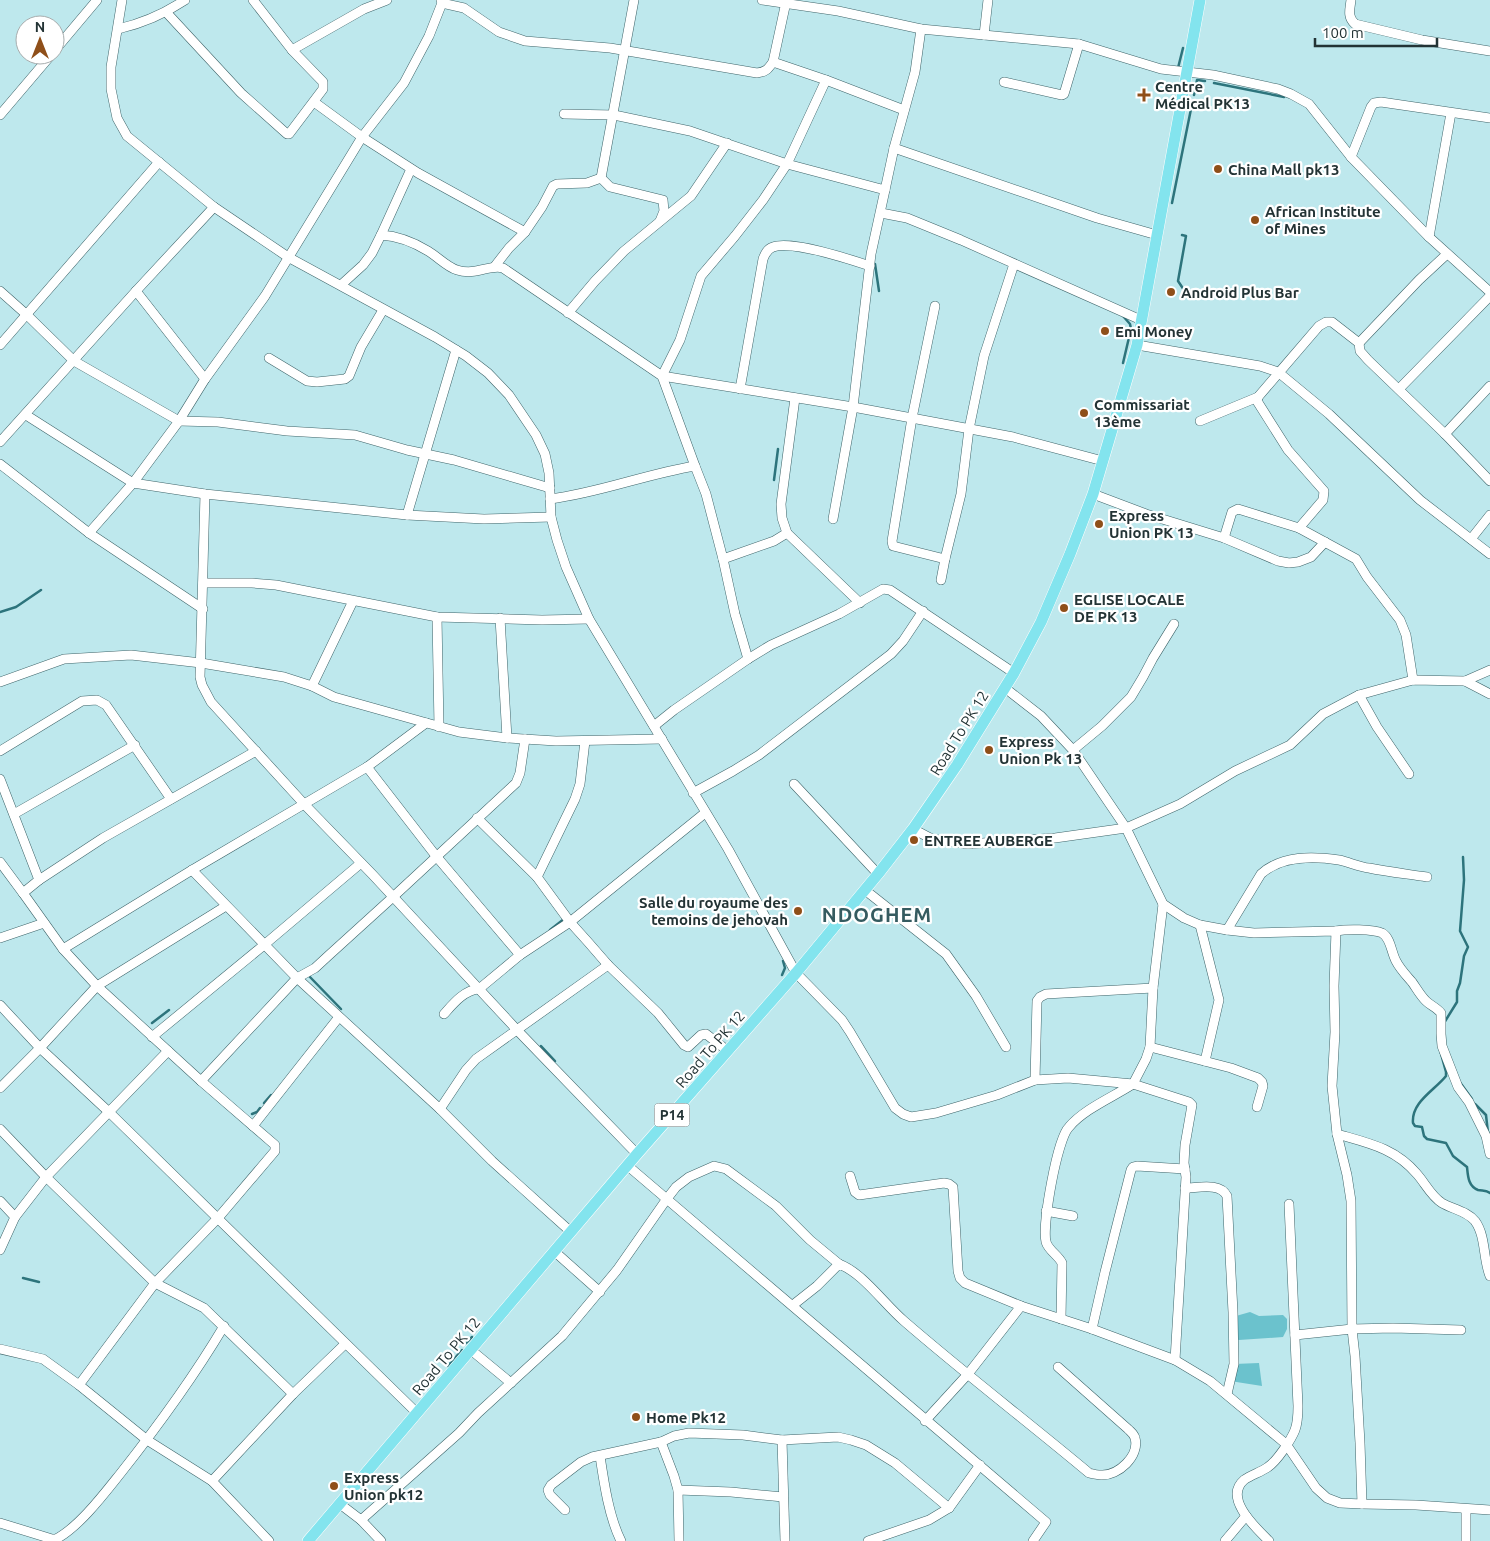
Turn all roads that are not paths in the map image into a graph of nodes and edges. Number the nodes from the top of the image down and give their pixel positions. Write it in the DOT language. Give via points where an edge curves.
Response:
graph roads {
  1 [pos="97,0"];
  2 [pos="122,0"];
  3 [pos="186,0"];
  4 [pos="253,0"];
  5 [pos="387,0"];
  6 [pos="634,0"];
  7 [pos="762,0"];
  8 [pos="988,0"];
  9 [pos="1200,0"];
  10 [pos="1351,0"];
  11 [pos="441,1"];
  12 [pos="786,2"];
  13 [pos="166,12"];
  14 [pos="118,29"];
  15 [pos="921,29"];
  16 [pos="984,35"];
  17 [pos="65,38"];
  18 [pos="1079,44"];
  19 [pos="292,50"];
  20 [pos="626,51"];
  21 [pos="1490,51"];
  22 [pos="773,62"];
  23 [pos="42,65"];
  24 [pos="1187,73"];
  25 [pos="826,80"];
  26 [pos="1004,82"];
  27 [pos="314,102"];
  28 [pos="904,110"];
  29 [pos="1451,113"];
  30 [pos="564,114"];
  31 [pos="0,115"];
  32 [pos="614,115"];
  33 [pos="1490,118"];
  34 [pos="362,137"];
  35 [pos="727,143"];
  36 [pos="894,148"];
  37 [pos="1351,157"];
  38 [pos="159,162"];
  39 [pos="787,164"];
  40 [pos="412,169"];
  41 [pos="601,178"];
  42 [pos="885,190"];
  43 [pos="214,207"];
  44 [pos="881,213"];
  45 [pos="660,222"];
  46 [pos="525,232"];
  47 [pos="381,235"];
  48 [pos="1156,235"];
  49 [pos="1429,237"];
  50 [pos="1447,254"];
  51 [pos="288,257"];
  52 [pos="1014,264"];
  53 [pos="495,266"];
  54 [pos="870,266"];
  55 [pos="341,284"];
  56 [pos="0,291"];
  57 [pos="136,291"];
  58 [pos="1490,294"];
  59 [pos="935,306"];
  60 [pos="383,310"];
  61 [pos="568,313"];
  62 [pos="27,315"];
  63 [pos="1141,320"];
  64 [pos="1359,343"];
  65 [pos="0,345"];
  66 [pos="1137,345"];
  67 [pos="456,350"];
  68 [pos="269,358"];
  69 [pos="74,361"];
  70 [pos="1278,372"];
  71 [pos="662,376"];
  72 [pos="205,379"];
  73 [pos="1490,386"];
  74 [pos="740,389"];
  75 [pos="1400,389"];
  76 [pos="1258,397"];
  77 [pos="795,398"];
  78 [pos="854,407"];
  79 [pos="26,415"];
  80 [pos="912,418"];
  81 [pos="179,421"];
  82 [pos="1200,421"];
  83 [pos="969,429"];
  84 [pos="1445,434"];
  85 [pos="0,442"];
  86 [pos="424,454"];
  87 [pos="1103,461"];
  88 [pos="0,464"];
  89 [pos="695,466"];
  90 [pos="1490,481"];
  91 [pos="133,483"];
  92 [pos="550,488"];
  93 [pos="205,494"];
  94 [pos="1093,494"];
  95 [pos="550,499"];
  96 [pos="407,515"];
  97 [pos="1490,515"];
  98 [pos="551,517"];
  99 [pos="833,519"];
  100 [pos="1299,528"];
  101 [pos="89,533"];
  102 [pos="787,533"];
  103 [pos="1224,538"];
  104 [pos="1471,539"];
  105 [pos="1325,542"];
  106 [pos="1490,554"];
  107 [pos="945,559"];
  108 [pos="724,560"];
  109 [pos="941,580"];
  110 [pos="203,583"];
  111 [pos="353,601"];
  112 [pos="860,603"];
  113 [pos="202,610"];
  114 [pos="923,611"];
  115 [pos="437,616"];
  116 [pos="500,618"];
  117 [pos="589,619"];
  118 [pos="1174,624"];
  119 [pos="748,659"];
  120 [pos="201,662"];
  121 [pos="1490,670"];
  122 [pos="1014,673"];
  123 [pos="1413,680"];
  124 [pos="1465,681"];
  125 [pos="0,682"];
  126 [pos="312,686"];
  127 [pos="1005,688"];
  128 [pos="1490,694"];
  129 [pos="1359,695"];
  130 [pos="426,723"];
  131 [pos="654,726"];
  132 [pos="439,727"];
  133 [pos="507,738"];
  134 [pos="525,739"];
  135 [pos="662,739"];
  136 [pos="585,741"];
  137 [pos="135,745"];
  138 [pos="1073,750"];
  139 [pos="0,751"];
  140 [pos="256,751"];
  141 [pos="367,767"];
  142 [pos="1409,774"];
  143 [pos="0,780"];
  144 [pos="794,784"];
  145 [pos="2,792"];
  146 [pos="694,793"];
  147 [pos="171,799"];
  148 [pos="304,804"];
  149 [pos="705,813"];
  150 [pos="14,814"];
  151 [pos="477,818"];
  152 [pos="1126,828"];
  153 [pos="913,829"];
  154 [pos="436,856"];
  155 [pos="0,862"];
  156 [pos="361,863"];
  157 [pos="192,870"];
  158 [pos="878,874"];
  159 [pos="537,877"];
  160 [pos="1427,877"];
  161 [pos="39,880"];
  162 [pos="865,890"];
  163 [pos="23,893"];
  164 [pos="393,897"];
  165 [pos="1163,904"];
  166 [pos="226,906"];
  167 [pos="44,922"];
  168 [pos="570,922"];
  169 [pos="1200,925"];
  170 [pos="1226,930"];
  171 [pos="1336,931"];
  172 [pos="0,938"];
  173 [pos="264,945"];
  174 [pos="63,949"];
  175 [pos="520,955"];
  176 [pos="608,965"];
  177 [pos="796,973"];
  178 [pos="297,978"];
  179 [pos="97,986"];
  180 [pos="1153,988"];
  181 [pos="479,989"];
  182 [pos="0,1005"];
  183 [pos="444,1014"];
  184 [pos="339,1016"];
  185 [pos="516,1030"];
  186 [pos="152,1037"];
  187 [pos="1006,1047"];
  188 [pos="1150,1047"];
  189 [pos="40,1048"];
  190 [pos="168,1051"];
  191 [pos="728,1051"];
  192 [pos="1205,1061"];
  193 [pos="1035,1080"];
  194 [pos="201,1081"];
  195 [pos="1133,1084"];
  196 [pos="0,1088"];
  197 [pos="1257,1107"];
  198 [pos="440,1109"];
  199 [pos="110,1113"];
  200 [pos="253,1126"];
  201 [pos="0,1129"];
  202 [pos="1337,1134"];
  203 [pos="637,1154"];
  204 [pos="1490,1154"];
  205 [pos="628,1166"];
  206 [pos="1184,1169"];
  207 [pos="850,1176"];
  208 [pos="46,1177"];
  209 [pos="1185,1188"];
  210 [pos="666,1200"];
  211 [pos="0,1201"];
  212 [pos="1289,1204"];
  213 [pos="1046,1212"];
  214 [pos="1073,1216"];
  215 [pos="14,1218"];
  216 [pos="218,1218"];
  217 [pos="570,1232"];
  218 [pos="0,1250"];
  219 [pos="554,1251"];
  220 [pos="839,1264"];
  221 [pos="1490,1276"];
  222 [pos="155,1283"];
  223 [pos="600,1292"];
  224 [pos="793,1306"];
  225 [pos="1020,1306"];
  226 [pos="1061,1319"];
  227 [pos="224,1326"];
  228 [pos="1092,1329"];
  229 [pos="1352,1329"];
  230 [pos="1461,1330"];
  231 [pos="1295,1335"];
  232 [pos="345,1344"];
  233 [pos="0,1349"];
  234 [pos="471,1350"];
  235 [pos="1175,1360"];
  236 [pos="1058,1367"];
  237 [pos="968,1374"];
  238 [pos="510,1383"];
  239 [pos="79,1385"];
  240 [pos="293,1394"];
  241 [pos="1227,1394"];
  242 [pos="417,1413"];
  243 [pos="926,1421"];
  244 [pos="147,1440"];
  245 [pos="782,1440"];
  246 [pos="661,1442"];
  247 [pos="1286,1444"];
  248 [pos="600,1456"];
  249 [pos="980,1465"];
  250 [pos="212,1481"];
  251 [pos="678,1490"];
  252 [pos="783,1497"];
  253 [pos="340,1504"];
  254 [pos="1362,1504"];
  255 [pos="948,1508"];
  256 [pos="1466,1509"];
  257 [pos="565,1510"];
  258 [pos="1490,1510"];
  259 [pos="1246,1516"];
  260 [pos="361,1520"];
  261 [pos="0,1523"];
  262 [pos="56,1540"];
  263 [pos="269,1541"];
  264 [pos="308,1541"];
  265 [pos="381,1541"];
  266 [pos="622,1541"];
  267 [pos="679,1541"];
  268 [pos="785,1541"];
  269 [pos="868,1541"];
  270 [pos="1033,1541"];
  271 [pos="1225,1541"];
  272 [pos="1269,1541"];
  273 [pos="1466,1541"];
  1 -- 17 [label="street"];
  2 -- 14 [label="street"];
  3 -- 13 [label="street"];
  4 -- 19 [label="street"];
  5 -- 19 [label="street" via="364,9"];
  6 -- 20 [label="street"];
  7 -- 12 [label="street"];
  8 -- 16 [label="street"];
  9 -- 24 [label="main road, P14"];
  10 -- 21 [label="street" via="1349,15 1355,24 1422,40"];
  11 -- 20 [label="street" via="464,8 499,32 525,41"];
  11 -- 34 [label="street" via="429,36 404,83"];
  12 -- 15 [label="street"];
  12 -- 22 [label="street"];
  13 -- 14 [label="street"];
  13 -- 27 [label="street" via="241,93 287,134"];
  14 -- 38 [label="street" via="110,78 117,118 127,136"];
  15 -- 16 [label="street"];
  15 -- 28 [label="street" via="915,72"];
  16 -- 18 [label="street"];
  18 -- 24 [label="street" via="1146,65"];
  18 -- 26 [label="street" via="1064,94"];
  19 -- 27 [label="street" via="323,82 323,89"];
  20 -- 22 [label="street" via="757,73 764,72"];
  20 -- 32 [label="street"];
  22 -- 25 [label="street"];
  23 -- 31 [label="street"];
  24 -- 37 [label="street" via="1213,75 1291,94 1309,104"];
  24 -- 48 [label="main road, P14"];
  25 -- 28 [label="street"];
  25 -- 39 [label="street"];
  27 -- 34 [label="street"];
  28 -- 36 [label="street"];
  29 -- 33 [label="street"];
  29 -- 37 [label="street" via="1374,103"];
  29 -- 49 [label="street"];
  30 -- 32 [label="street"];
  32 -- 35 [label="street" via="690,131"];
  32 -- 41 [label="street"];
  34 -- 40 [label="street"];
  34 -- 51 [label="street"];
  35 -- 39 [label="street"];
  35 -- 45 [label="street" via="691,196"];
  36 -- 42 [label="street"];
  36 -- 48 [label="street"];
  37 -- 49 [label="street"];
  38 -- 43 [label="street"];
  38 -- 62 [label="street"];
  39 -- 42 [label="street"];
  39 -- 71 [label="street" via="758,208 701,276 680,340"];
  40 -- 46 [label="street"];
  40 -- 47 [label="street"];
  41 -- 45 [label="street" via="610,187 663,200"];
  41 -- 46 [label="street" via="553,186"];
  42 -- 44 [label="street"];
  43 -- 51 [label="street"];
  43 -- 57 [label="street"];
  44 -- 52 [label="street" via="906,218"];
  44 -- 54 [label="street"];
  45 -- 61 [label="street" via="624,251"];
  46 -- 53 [label="street"];
  47 -- 53 [label="street" via="427,250 456,270 472,273"];
  47 -- 55 [label="street" via="363,265"];
  48 -- 63 [label="main road, P14"];
  49 -- 50 [label="street"];
  50 -- 58 [label="street"];
  50 -- 64 [label="street"];
  51 -- 55 [label="street"];
  51 -- 72 [label="street" via="265,296"];
  52 -- 63 [label="street"];
  52 -- 83 [label="street" via="984,356"];
  53 -- 61 [label="street" via="503,268"];
  54 -- 74 [label="street" via="803,248 775,246 767,250"];
  54 -- 78 [label="street"];
  55 -- 60 [label="street"];
  56 -- 62 [label="street"];
  57 -- 69 [label="street"];
  57 -- 72 [label="street"];
  58 -- 75 [label="street"];
  59 -- 80 [label="street"];
  60 -- 67 [label="street"];
  60 -- 68 [label="street" via="345,379 307,381"];
  61 -- 71 [label="street"];
  62 -- 65 [label="street"];
  62 -- 69 [label="street"];
  63 -- 66 [label="main road, P14"];
  64 -- 70 [label="street" via="1332,322 1326,322"];
  64 -- 75 [label="street" via="1368,360"];
  66 -- 70 [label="street" via="1260,366"];
  66 -- 87 [label="main road, P14"];
  67 -- 86 [label="street"];
  67 -- 92 [label="street" via="488,374 524,416 545,454"];
  69 -- 79 [label="street"];
  69 -- 81 [label="street"];
  70 -- 76 [label="street"];
  70 -- 104 [label="street" via="1329,414 1420,500"];
  71 -- 74 [label="street"];
  71 -- 89 [label="street"];
  72 -- 81 [label="street"];
  73 -- 84 [label="street"];
  74 -- 77 [label="street"];
  75 -- 84 [label="street"];
  76 -- 82 [label="street"];
  76 -- 100 [label="street" via="1259,404 1288,450 1324,491 1323,500"];
  77 -- 78 [label="street"];
  77 -- 102 [label="street" via="781,504"];
  78 -- 80 [label="street"];
  78 -- 99 [label="street"];
  79 -- 85 [label="street"];
  79 -- 91 [label="street"];
  80 -- 83 [label="street"];
  80 -- 107 [label="street" via="892,544"];
  81 -- 86 [label="street" via="355,435"];
  81 -- 91 [label="street"];
  83 -- 87 [label="street"];
  83 -- 107 [label="street" via="961,494"];
  84 -- 90 [label="street"];
  86 -- 92 [label="street"];
  86 -- 96 [label="street"];
  87 -- 94 [label="main road, P14"];
  88 -- 101 [label="street"];
  89 -- 95 [label="street"];
  89 -- 108 [label="street"];
  91 -- 93 [label="street"];
  91 -- 101 [label="street"];
  92 -- 95 [label="street"];
  93 -- 96 [label="street"];
  93 -- 110 [label="street"];
  94 -- 103 [label="street"];
  94 -- 122 [label="main road, P14" via="1041,622"];
  95 -- 98 [label="street"];
  96 -- 98 [label="street" via="484,519"];
  97 -- 104 [label="street"];
  98 -- 117 [label="street" via="566,567"];
  100 -- 103 [label="street" via="1238,508 1232,512"];
  100 -- 105 [label="street"];
  101 -- 113 [label="street"];
  102 -- 108 [label="street"];
  102 -- 112 [label="street"];
  103 -- 105 [label="street" via="1289,563 1311,557"];
  104 -- 106 [label="street"];
  105 -- 123 [label="street" via="1356,559 1400,620 1406,635"];
  107 -- 109 [label="street"];
  108 -- 119 [label="street" via="734,614"];
  110 -- 111 [label="street" via="276,585"];
  110 -- 113 [label="street"];
  111 -- 115 [label="street"];
  111 -- 126 [label="street"];
  112 -- 114 [label="street" via="884,589"];
  112 -- 119 [label="street"];
  113 -- 120 [label="street"];
  114 -- 122 [label="street"];
  114 -- 146 [label="street" via="891,654 758,754"];
  115 -- 116 [label="street"];
  115 -- 132 [label="street"];
  116 -- 117 [label="street"];
  116 -- 133 [label="street"];
  117 -- 131 [label="street"];
  118 -- 138 [label="street" via="1131,697"];
  119 -- 131 [label="street"];
  120 -- 125 [label="street" via="131,655 64,659"];
  120 -- 126 [label="street" via="284,677"];
  120 -- 140 [label="street" via="200,677 205,692 218,711"];
  121 -- 124 [label="street"];
  122 -- 127 [label="main road, Road To PK 12 / P14"];
  123 -- 124 [label="street"];
  123 -- 129 [label="street"];
  124 -- 128 [label="street"];
  126 -- 130 [label="street" via="334,697"];
  127 -- 138 [label="street" via="1041,716"];
  127 -- 153 [label="main road, Road To PK 12 / P14"];
  129 -- 142 [label="street"];
  129 -- 152 [label="street" via="1323,714 1290,745 1235,771 1180,804"];
  130 -- 132 [label="street"];
  130 -- 141 [label="street"];
  131 -- 135 [label="street"];
  132 -- 133 [label="street"];
  133 -- 134 [label="street"];
  134 -- 136 [label="street"];
  134 -- 151 [label="street" via="516,782"];
  135 -- 136 [label="street"];
  135 -- 146 [label="street"];
  136 -- 159 [label="street" via="575,799"];
  137 -- 139 [label="street" via="106,705 90,699"];
  137 -- 147 [label="street"];
  137 -- 150 [label="street"];
  138 -- 152 [label="street"];
  140 -- 147 [label="street"];
  140 -- 148 [label="street"];
  141 -- 148 [label="street"];
  141 -- 154 [label="street"];
  143 -- 145 [label="street"];
  144 -- 158 [label="street"];
  145 -- 150 [label="street"];
  146 -- 149 [label="street"];
  147 -- 161 [label="street"];
  148 -- 156 [label="street"];
  148 -- 157 [label="street"];
  149 -- 168 [label="street"];
  149 -- 177 [label="street"];
  150 -- 161 [label="street"];
  151 -- 154 [label="street"];
  151 -- 159 [label="street"];
  152 -- 153 [label="street" via="1055,838 968,844 932,839"];
  152 -- 165 [label="street"];
  153 -- 158 [label="main road, Road To PK 12 / P14"];
  154 -- 164 [label="street"];
  154 -- 175 [label="street"];
  155 -- 163 [label="street"];
  156 -- 164 [label="street"];
  156 -- 173 [label="street"];
  157 -- 166 [label="street"];
  157 -- 174 [label="street"];
  158 -- 162 [label="main road, Road To PK 12 / P14"];
  159 -- 168 [label="street"];
  160 -- 170 [label="street" via="1340,861 1292,858 1261,874"];
  161 -- 163 [label="street"];
  162 -- 177 [label="main road, Road To PK 12 / P14"];
  162 -- 187 [label="street" via="946,954"];
  163 -- 167 [label="street"];
  164 -- 178 [label="street" via="314,968"];
  164 -- 181 [label="street"];
  165 -- 169 [label="street"];
  165 -- 180 [label="street"];
  166 -- 173 [label="street"];
  166 -- 179 [label="street"];
  167 -- 172 [label="street"];
  167 -- 174 [label="street"];
  168 -- 175 [label="street"];
  168 -- 176 [label="street"];
  169 -- 170 [label="street"];
  169 -- 192 [label="street" via="1219,1000"];
  170 -- 171 [label="street" via="1254,933"];
  171 -- 202 [label="street" via="1332,1086"];
  171 -- 204 [label="street" via="1384,934 1395,959 1419,994 1439,1010 1442,1046 1458,1087 1486,1136"];
  173 -- 178 [label="street"];
  173 -- 186 [label="street"];
  174 -- 179 [label="street"];
  175 -- 181 [label="street"];
  176 -- 185 [label="street"];
  176 -- 191 [label="street" via="658,1013 684,1045 688,1047 706,1034"];
  177 -- 191 [label="main road, Road To PK 12 / P14"];
  177 -- 193 [label="street" via="842,1020 895,1108 903,1114 911,1117 936,1113"];
  178 -- 184 [label="street"];
  178 -- 194 [label="street"];
  179 -- 186 [label="street"];
  179 -- 189 [label="street"];
  180 -- 188 [label="street"];
  180 -- 193 [label="street" via="1046,994 1040,997"];
  181 -- 183 [label="street" via="462,996"];
  181 -- 185 [label="street"];
  182 -- 189 [label="street"];
  184 -- 198 [label="street"];
  184 -- 200 [label="street"];
  185 -- 198 [label="street" via="476,1059"];
  185 -- 203 [label="street"];
  186 -- 190 [label="street"];
  188 -- 192 [label="street"];
  188 -- 195 [label="street"];
  189 -- 196 [label="street"];
  189 -- 199 [label="street"];
  190 -- 194 [label="street"];
  190 -- 199 [label="street"];
  191 -- 203 [label="main road, Road To PK 12 / P14"];
  192 -- 197 [label="street" via="1258,1078 1263,1086"];
  193 -- 195 [label="street" via="1068,1078"];
  194 -- 200 [label="street"];
  195 -- 206 [label="street" via="1192,1105 1184,1145"];
  195 -- 213 [label="street" via="1077,1118 1067,1128 1061,1141"];
  198 -- 217 [label="street"];
  199 -- 208 [label="street"];
  199 -- 216 [label="street"];
  200 -- 216 [label="street" via="275,1145 275,1151"];
  201 -- 208 [label="street"];
  202 -- 221 [label="street" via="1393,1152 1406,1161 1441,1202 1475,1221"];
  202 -- 229 [label="street" via="1351,1201"];
  203 -- 205 [label="main road, Road To PK 12 / P14"];
  205 -- 210 [label="street"];
  205 -- 217 [label="main road, Road To PK 12 / P14"];
  206 -- 209 [label="street"];
  206 -- 228 [label="street" via="1137,1166 1131,1170"];
  207 -- 225 [label="street" via="859,1195 950,1184 953,1188 960,1278"];
  208 -- 215 [label="street"];
  208 -- 222 [label="street"];
  209 -- 235 [label="street"];
  209 -- 241 [label="street" via="1219,1187 1227,1196 1234,1364"];
  210 -- 220 [label="street" via="690,1177 704,1169 720,1166 776,1206"];
  210 -- 223 [label="street"];
  210 -- 224 [label="street"];
  211 -- 215 [label="street"];
  212 -- 231 [label="street"];
  213 -- 214 [label="street"];
  213 -- 226 [label="street" via="1046,1244 1062,1263"];
  215 -- 218 [label="street"];
  216 -- 222 [label="street"];
  216 -- 232 [label="street"];
  217 -- 219 [label="main road, Road To PK 12 / P14"];
  219 -- 223 [label="street"];
  219 -- 234 [label="main road, Road To PK 12 / P14"];
  220 -- 224 [label="street"];
  220 -- 237 [label="street" via="867,1283 889,1308"];
  222 -- 227 [label="street" via="196,1304"];
  222 -- 239 [label="street"];
  223 -- 238 [label="street" via="562,1336"];
  224 -- 243 [label="street"];
  225 -- 226 [label="street"];
  225 -- 237 [label="street"];
  226 -- 228 [label="street"];
  227 -- 240 [label="street"];
  227 -- 244 [label="street" via="194,1376"];
  228 -- 235 [label="street"];
  229 -- 230 [label="street"];
  229 -- 231 [label="street"];
  229 -- 254 [label="street"];
  231 -- 247 [label="street" via="1298,1413 1295,1430"];
  232 -- 240 [label="street"];
  232 -- 242 [label="street"];
  233 -- 239 [label="street" via="44,1359"];
  234 -- 238 [label="street"];
  234 -- 242 [label="main road, Road To PK 12 / P14"];
  235 -- 241 [label="street"];
  236 -- 237 [label="street" via="1135,1436 1134,1452 1115,1472 1102,1476 1090,1473"];
  237 -- 243 [label="street"];
  238 -- 260 [label="street"];
  239 -- 244 [label="street"];
  240 -- 250 [label="street"];
  241 -- 247 [label="street"];
  242 -- 253 [label="main road, Road To PK 12 / P14"];
  243 -- 249 [label="street"];
  244 -- 250 [label="street"];
  244 -- 262 [label="street" via="87,1513"];
  245 -- 246 [label="street" via="689,1433"];
  245 -- 252 [label="street"];
  245 -- 255 [label="street" via="838,1437 866,1445 895,1463"];
  246 -- 248 [label="street"];
  246 -- 251 [label="street"];
  247 -- 254 [label="street" via="1326,1498 1340,1503"];
  247 -- 259 [label="street" via="1268,1467 1238,1486 1239,1503"];
  248 -- 257 [label="street" via="580,1462 551,1485 550,1495"];
  248 -- 266 [label="street" via="616,1531"];
  249 -- 255 [label="street"];
  249 -- 270 [label="street" via="1046,1522"];
  250 -- 263 [label="street"];
  251 -- 252 [label="street"];
  251 -- 267 [label="street"];
  252 -- 268 [label="street"];
  253 -- 260 [label="street"];
  253 -- 264 [label="main road, Road To PK 12 / P14"];
  254 -- 256 [label="street"];
  255 -- 269 [label="street" via="929,1520"];
  256 -- 258 [label="street"];
  256 -- 273 [label="street"];
  259 -- 271 [label="street"];
  259 -- 272 [label="street"];
  260 -- 265 [label="street"];
  261 -- 262 [label="street"];
}
